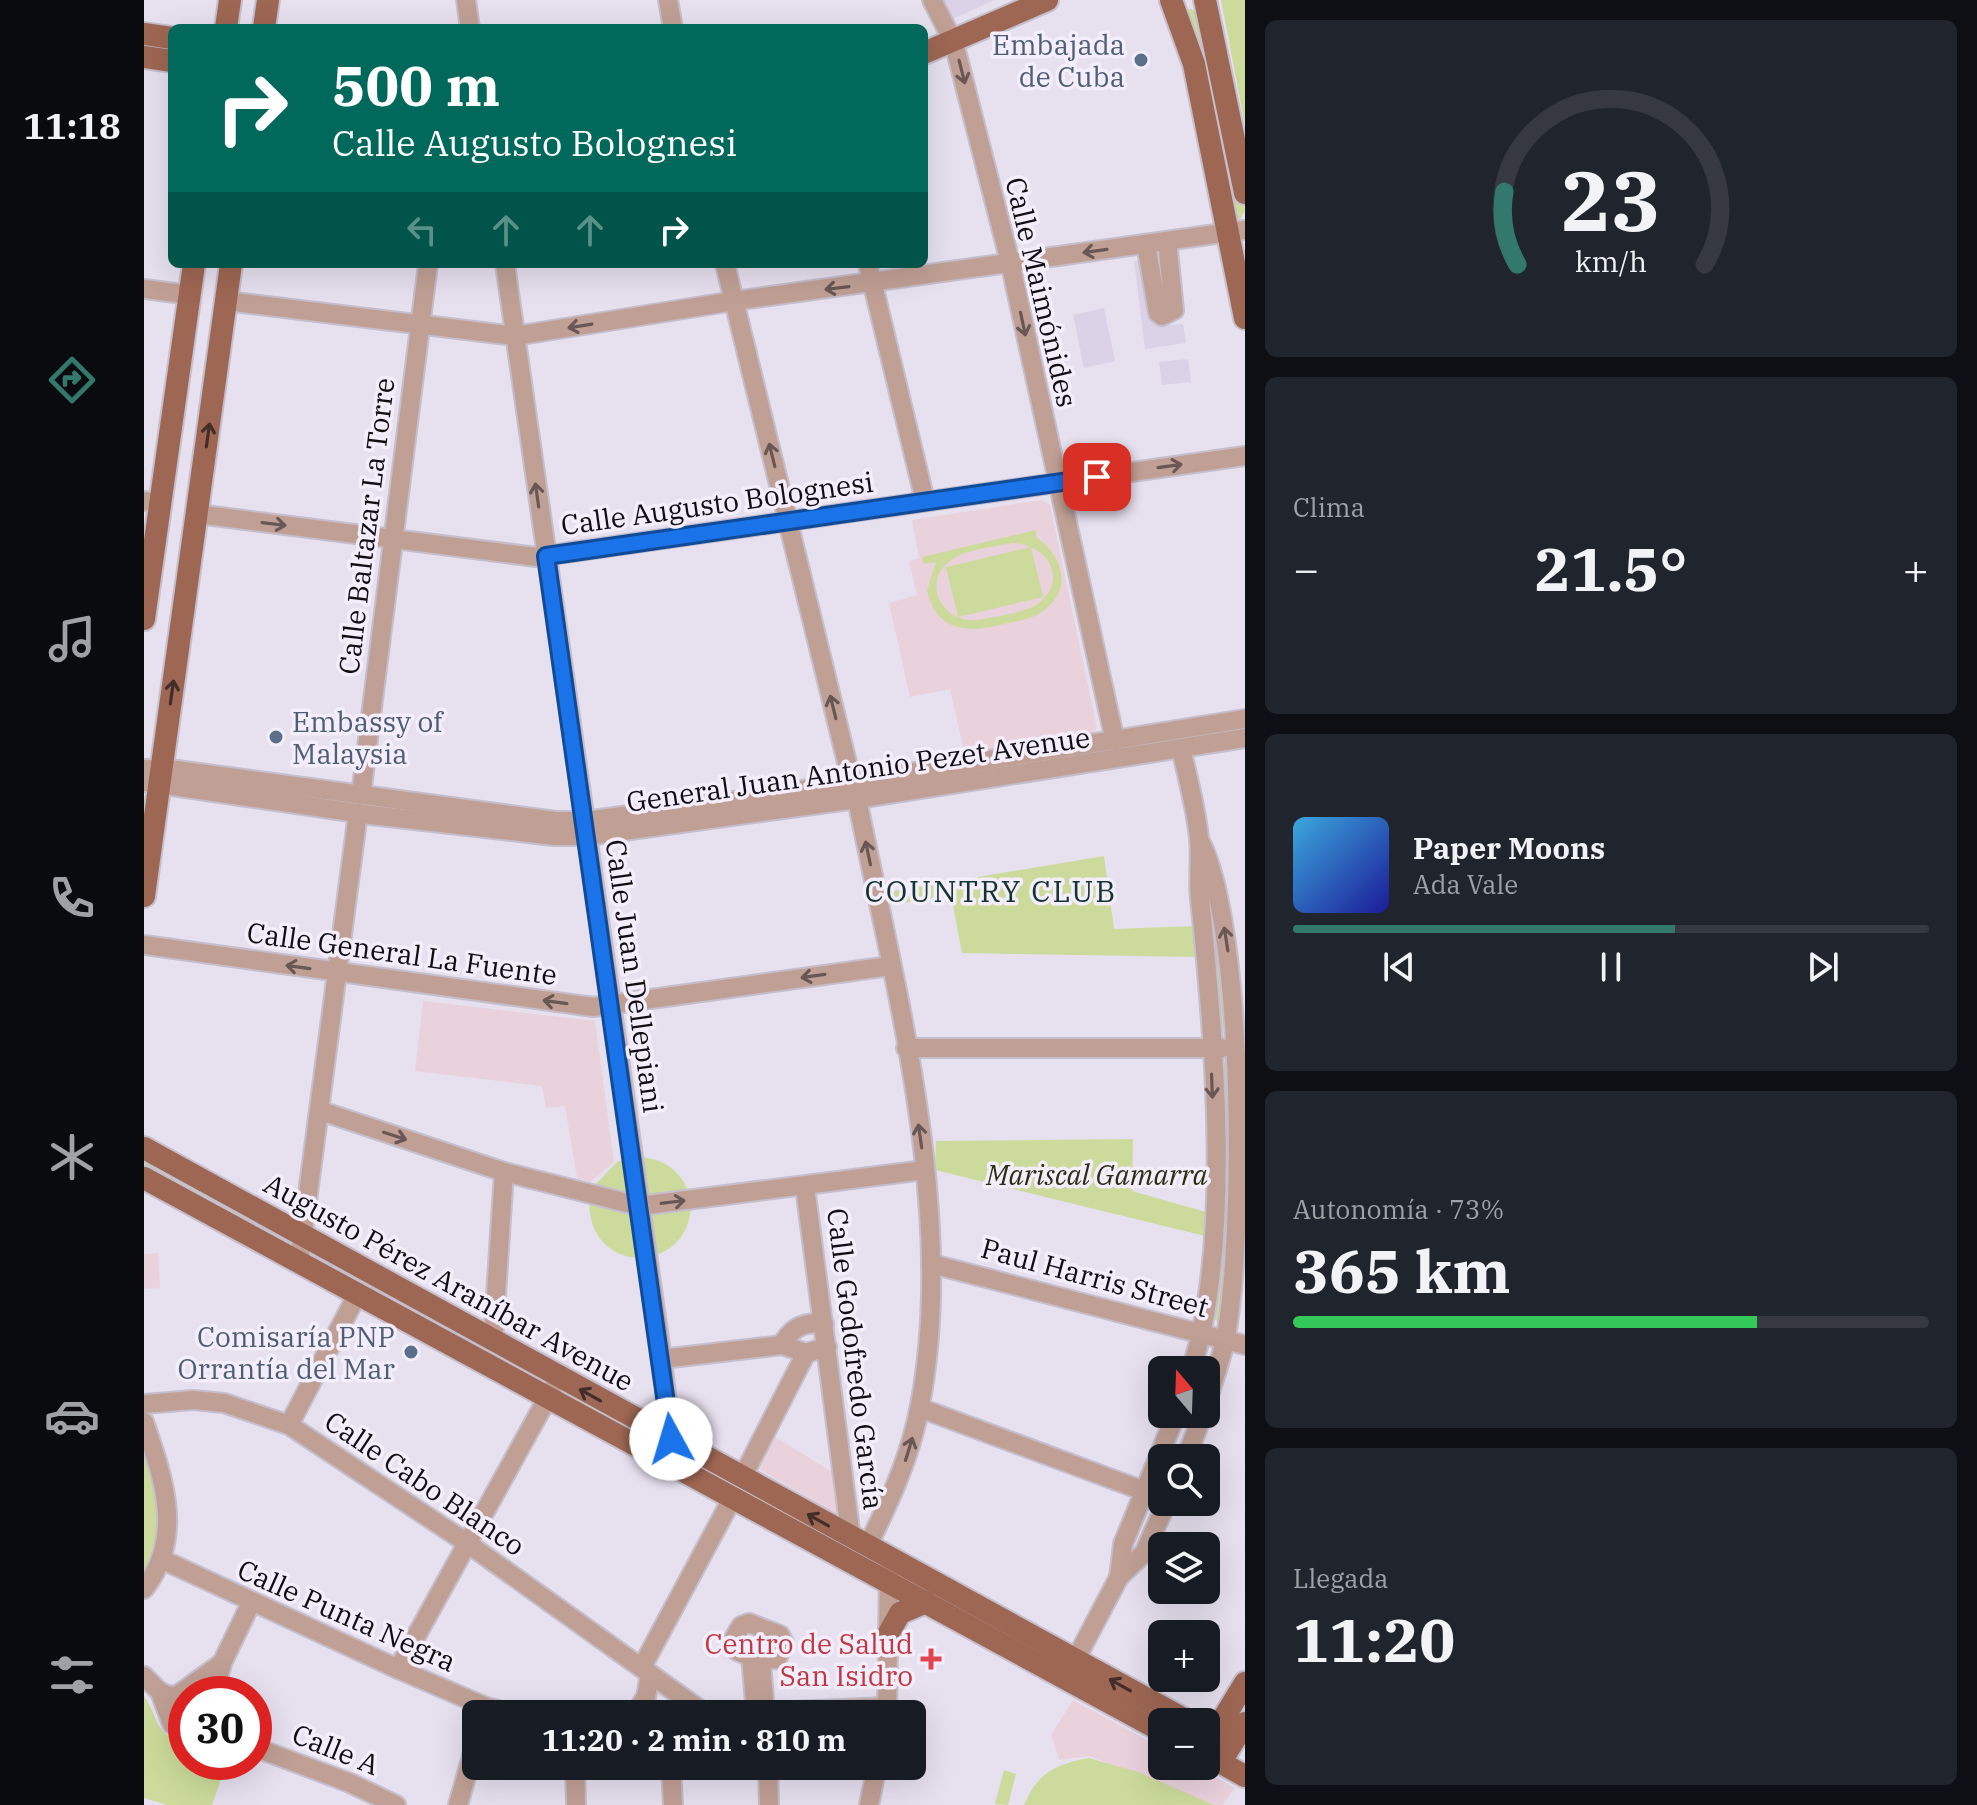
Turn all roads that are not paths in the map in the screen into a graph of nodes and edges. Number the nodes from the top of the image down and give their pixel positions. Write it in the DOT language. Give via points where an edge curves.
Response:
graph roads {
  1 [pos="230,0"];
  2 [pos="268,0"];
  3 [pos="464,0"];
  4 [pos="668,0"];
  5 [pos="932,0"];
  6 [pos="1047,0"];
  7 [pos="1199,1"];
  8 [pos="1174,10"];
  9 [pos="227,24"];
  10 [pos="265,24"];
  11 [pos="459,24"];
  12 [pos="469,24"];
  13 [pos="672,24"];
  14 [pos="144,34"];
  15 [pos="168,37"];
  16 [pos="954,43"];
  17 [pos="928,52"];
  18 [pos="144,57"];
  19 [pos="168,60"];
  20 [pos="1245,193"];
  21 [pos="1236,231"];
  22 [pos="1167,241"];
  23 [pos="1146,244"];
  24 [pos="1010,262"];
  25 [pos="193,268"];
  26 [pos="230,268"];
  27 [pos="427,268"];
  28 [pos="506,268"];
  29 [pos="726,268"];
  30 [pos="869,268"];
  31 [pos="873,283"];
  32 [pos="144,289"];
  33 [pos="190,295"];
  34 [pos="226,301"];
  35 [pos="734,301"];
  36 [pos="1245,318"];
  37 [pos="420,326"];
  38 [pos="515,336"];
  39 [pos="1245,456"];
  40 [pos="1056,482"];
  41 [pos="925,501"];
  42 [pos="152,502"];
  43 [pos="197,514"];
  44 [pos="788,521"];
  45 [pos="393,539"];
  46 [pos="546,556"];
  47 [pos="144,619"];
  48 [pos="1245,719"];
  49 [pos="1245,738"];
  50 [pos="1115,741"];
  51 [pos="1181,749"];
  52 [pos="152,776"];
  53 [pos="854,791"];
  54 [pos="360,804"];
  55 [pos="586,829"];
  56 [pos="1200,840"];
  57 [pos="1219,895"];
  58 [pos="144,896"];
  59 [pos="1199,896"];
  60 [pos="144,945"];
  61 [pos="890,966"];
  62 [pos="337,972"];
  63 [pos="609,1005"];
  64 [pos="906,1048"];
  65 [pos="1211,1048"];
  66 [pos="1241,1048"];
  67 [pos="321,1111"];
  68 [pos="144,1148"];
  69 [pos="924,1170"];
  70 [pos="504,1172"];
  71 [pos="144,1178"];
  72 [pos="805,1187"];
  73 [pos="639,1206"];
  74 [pos="305,1237"];
  75 [pos="299,1262"];
  76 [pos="932,1264"];
  77 [pos="358,1293"];
  78 [pos="824,1324"];
  79 [pos="444,1327"];
  80 [pos="1203,1334"];
  81 [pos="1225,1340"];
  82 [pos="493,1342"];
  83 [pos="782,1345"];
  84 [pos="1245,1345"];
  85 [pos="827,1347"];
  86 [pos="806,1353"];
  87 [pos="1196,1356"];
  88 [pos="1220,1357"];
  89 [pos="662,1359"];
  90 [pos="554,1387"];
  91 [pos="144,1404"];
  92 [pos="920,1408"];
  93 [pos="144,1422"];
  94 [pos="289,1425"];
  95 [pos="1170,1428"];
  96 [pos="666,1448"];
  97 [pos="738,1488"];
  98 [pos="1144,1491"];
  99 [pos="1128,1530"];
  100 [pos="859,1542"];
  101 [pos="1148,1542"];
  102 [pos="467,1543"];
  103 [pos="1148,1544"];
  104 [pos="161,1559"];
  105 [pos="889,1570"];
  106 [pos="1119,1577"];
  107 [pos="144,1589"];
  108 [pos="926,1602"];
  109 [pos="251,1603"];
  110 [pos="886,1638"];
  111 [pos="222,1663"];
  112 [pos="398,1669"];
  113 [pos="1071,1669"];
  114 [pos="646,1670"];
  115 [pos="144,1676"];
  116 [pos="219,1676"];
  117 [pos="160,1692"];
  118 [pos="1243,1693"];
  119 [pos="462,1700"];
  120 [pos="644,1700"];
  121 [pos="687,1700"];
  122 [pos="887,1700"];
  123 [pos="1158,1708"];
  124 [pos="762,1713"];
  125 [pos="168,1717"];
  126 [pos="1148,1721"];
  127 [pos="1245,1723"];
  128 [pos="1220,1743"];
  129 [pos="1220,1745"];
  130 [pos="1220,1749"];
  131 [pos="272,1754"];
  132 [pos="1245,1776"];
  133 [pos="465,1780"];
  134 [pos="575,1780"];
  135 [pos="672,1780"];
  136 [pos="768,1780"];
  137 [pos="874,1780"];
  138 [pos="396,1805"];
  139 [pos="458,1805"];
  140 [pos="576,1805"];
  141 [pos="673,1805"];
  142 [pos="769,1805"];
  143 [pos="869,1805"];
  1 -- 9 [label="main road"];
  2 -- 10 [label="main road"];
  3 -- 11 [label="street"];
  3 -- 12 [label="street"];
  4 -- 13 [label="street"];
  5 -- 16 [label="street, Calle Maimónides"];
  6 -- 16 [label="main road"];
  7 -- 8 [label="main road"];
  7 -- 20 [label="main road"];
  8 -- 21 [label="main road" via="1194,64"];
  14 -- 15 [label="main road"];
  16 -- 17 [label="main road"];
  16 -- 24 [label="street, Calle Maimónides, one-way"];
  18 -- 19 [label="main road"];
  21 -- 22 [label="street"];
  21 -- 36 [label="main road"];
  22 -- 23 [label="street"];
  22 -- 23 [label="street" via="1174,310 1162,316"];
  23 -- 24 [label="street, one-way"];
  24 -- 31 [label="street"];
  24 -- 40 [label="street, Calle Maimónides, one-way"];
  25 -- 33 [label="main road"];
  26 -- 34 [label="main road"];
  27 -- 37 [label="street, Calle Baltazar La Torre"];
  28 -- 38 [label="street, Calle Juan Dellepiani"];
  29 -- 35 [label="street"];
  30 -- 31 [label="street"];
  31 -- 35 [label="street, one-way"];
  31 -- 41 [label="street"];
  32 -- 33 [label="street"];
  33 -- 42 [label="main road"];
  34 -- 37 [label="street"];
  43 -- 34 [label="main road, one-way"];
  35 -- 38 [label="street, one-way"];
  44 -- 35 [label="street, one-way"];
  37 -- 38 [label="street"];
  37 -- 45 [label="street, Calle Baltazar La Torre"];
  46 -- 38 [label="street, Calle Juan Dellepiani, one-way"];
  40 -- 39 [label="street, Calle Augusto Bolognesi, one-way"];
  40 -- 41 [label="street, Calle Augusto Bolognesi"];
  40 -- 50 [label="street, Calle Maimónides"];
  41 -- 44 [label="street, Calle Augusto Bolognesi"];
  42 -- 47 [label="main road"];
  43 -- 45 [label="street, Calle Augusto Bolognesi, one-way"];
  52 -- 43 [label="main road, one-way"];
  44 -- 46 [label="street, Calle Augusto Bolognesi"];
  53 -- 44 [label="street, one-way"];
  45 -- 46 [label="street, Calle Augusto Bolognesi"];
  45 -- 54 [label="street, Calle Baltazar La Torre"];
  46 -- 55 [label="street, Calle Juan Dellepiani"];
  48 -- 50 [label="street, General Juan Antonio Pezet Avenue"];
  49 -- 51 [label="street, General Juan Antonio Pezet Avenue"];
  50 -- 53 [label="street, General Juan Antonio Pezet Avenue"];
  51 -- 53 [label="street, General Juan Antonio Pezet Avenue"];
  51 -- 56 [label="street"];
  52 -- 54 [label="street, General Juan Antonio Pezet Avenue"];
  52 -- 58 [label="main road"];
  53 -- 55 [label="street, General Juan Antonio Pezet Avenue"];
  61 -- 53 [label="street, one-way"];
  54 -- 55 [label="street, General Juan Antonio Pezet Avenue" via="556,821"];
  54 -- 62 [label="street, Calle Baltazar La Torre"];
  55 -- 63 [label="street, Calle Juan Dellepiani"];
  56 -- 57 [label="street"];
  56 -- 59 [label="street"];
  57 -- 59 [label="street" via="1212,891"];
  66 -- 57 [label="street, one-way"];
  59 -- 65 [label="street"];
  62 -- 60 [label="street, Calle General La Fuente, one-way"];
  61 -- 63 [label="street, Calle General La Fuente, one-way"];
  61 -- 64 [label="street"];
  63 -- 62 [label="street, Calle General La Fuente, one-way"];
  62 -- 67 [label="street, Calle Baltazar La Torre"];
  63 -- 73 [label="street, Calle Juan Dellepiani"];
  64 -- 65 [label="street"];
  69 -- 64 [label="street, one-way"];
  65 -- 66 [label="street"];
  65 -- 80 [label="street, one-way" via="1215,1173"];
  66 -- 81 [label="street" via="1240,1181"];
  67 -- 70 [label="street, one-way"];
  67 -- 74 [label="street, Calle Baltazar La Torre"];
  68 -- 74 [label="main road, Augusto Pérez Araníbar Avenue"];
  69 -- 72 [label="street"];
  69 -- 76 [label="street"];
  70 -- 73 [label="street"];
  70 -- 82 [label="street"];
  71 -- 75 [label="main road, Augusto Pérez Araníbar Avenue"];
  73 -- 72 [label="street, one-way"];
  72 -- 78 [label="street, Calle Godofredo García"];
  73 -- 89 [label="street, Calle Juan Dellepiani"];
  74 -- 75 [label="street, Calle Baltazar La Torre"];
  74 -- 79 [label="main road, Augusto Pérez Araníbar Avenue"];
  75 -- 77 [label="main road, Augusto Pérez Araníbar Avenue"];
  76 -- 80 [label="street, Paul Harris Street"];
  76 -- 92 [label="street"];
  77 -- 79 [label="main road, Augusto Pérez Araníbar Avenue"];
  77 -- 94 [label="street"];
  78 -- 83 [label="street" via="795,1328"];
  78 -- 85 [label="street, Calle Godofredo García"];
  79 -- 82 [label="main road, Augusto Pérez Araníbar Avenue"];
  79 -- 90 [label="main road, Augusto Pérez Araníbar Avenue"];
  80 -- 81 [label="street, Paul Harris Street"];
  80 -- 87 [label="street"];
  81 -- 84 [label="street, Paul Harris Street"];
  81 -- 88 [label="street"];
  82 -- 90 [label="main road, Augusto Pérez Araníbar Avenue"];
  83 -- 86 [label="street"];
  83 -- 89 [label="street"];
  85 -- 86 [label="street"];
  85 -- 100 [label="street, Calle Godofredo García"];
  86 -- 97 [label="street"];
  89 -- 96 [label="street, Calle Juan Dellepiani"];
  90 -- 96 [label="main road, Augusto Pérez Araníbar Avenue"];
  90 -- 102 [label="street"];
  91 -- 94 [label="street, Calle Cabo Blanco" via="224,1403"];
  92 -- 98 [label="street"];
  100 -- 92 [label="street, one-way" via="896,1485"];
  93 -- 104 [label="street" via="168,1497"];
  94 -- 102 [label="street, Calle Cabo Blanco"];
  95 -- 98 [label="street"];
  96 -- 97 [label="main road, Augusto Pérez Araníbar Avenue"];
  100 -- 97 [label="main road, Augusto Pérez Araníbar Avenue, one-way"];
  97 -- 105 [label="main road, Augusto Pérez Araníbar Avenue"];
  97 -- 114 [label="street"];
  98 -- 99 [label="street"];
  99 -- 101 [label="street" via="1138,1543"];
  99 -- 106 [label="street"];
  100 -- 105 [label="main road, Augusto Pérez Araníbar Avenue"];
  102 -- 112 [label="street"];
  102 -- 114 [label="street, Calle Cabo Blanco"];
  103 -- 106 [label="street"];
  104 -- 107 [label="street"];
  104 -- 109 [label="street, Calle Punta Negra"];
  105 -- 108 [label="main road, Augusto Pérez Araníbar Avenue"];
  105 -- 110 [label="street"];
  105 -- 113 [label="main road, Augusto Pérez Araníbar Avenue"];
  106 -- 113 [label="street"];
  108 -- 110 [label="main road" via="900,1613"];
  108 -- 113 [label="main road, Augusto Pérez Araníbar Avenue"];
  109 -- 111 [label="street"];
  109 -- 112 [label="street, Calle Punta Negra"];
  110 -- 122 [label="street"];
  111 -- 116 [label="street"];
  111 -- 117 [label="street" via="178,1695"];
  112 -- 119 [label="street, Calle Punta Negra"];
  123 -- 113 [label="main road, Augusto Pérez Araníbar Avenue, one-way"];
  113 -- 126 [label="main road, Augusto Pérez Araníbar Avenue"];
  114 -- 120 [label="street"];
  114 -- 121 [label="street, Calle Cabo Blanco"];
  115 -- 117 [label="street"];
  117 -- 125 [label="street"];
  118 -- 128 [label="main road"];
  124 -- 124 [label="street" via="761,1660 777,1659 784,1643 780,1635 749,1623 733,1640 737,1651 751,1657"];
  127 -- 129 [label="main road"];
  130 -- 132 [label="main road"];
  131 -- 138 [label="street, Calle A"];
  133 -- 139 [label="street"];
  134 -- 140 [label="street"];
  135 -- 141 [label="street"];
  136 -- 142 [label="street"];
  137 -- 143 [label="street"];
}
